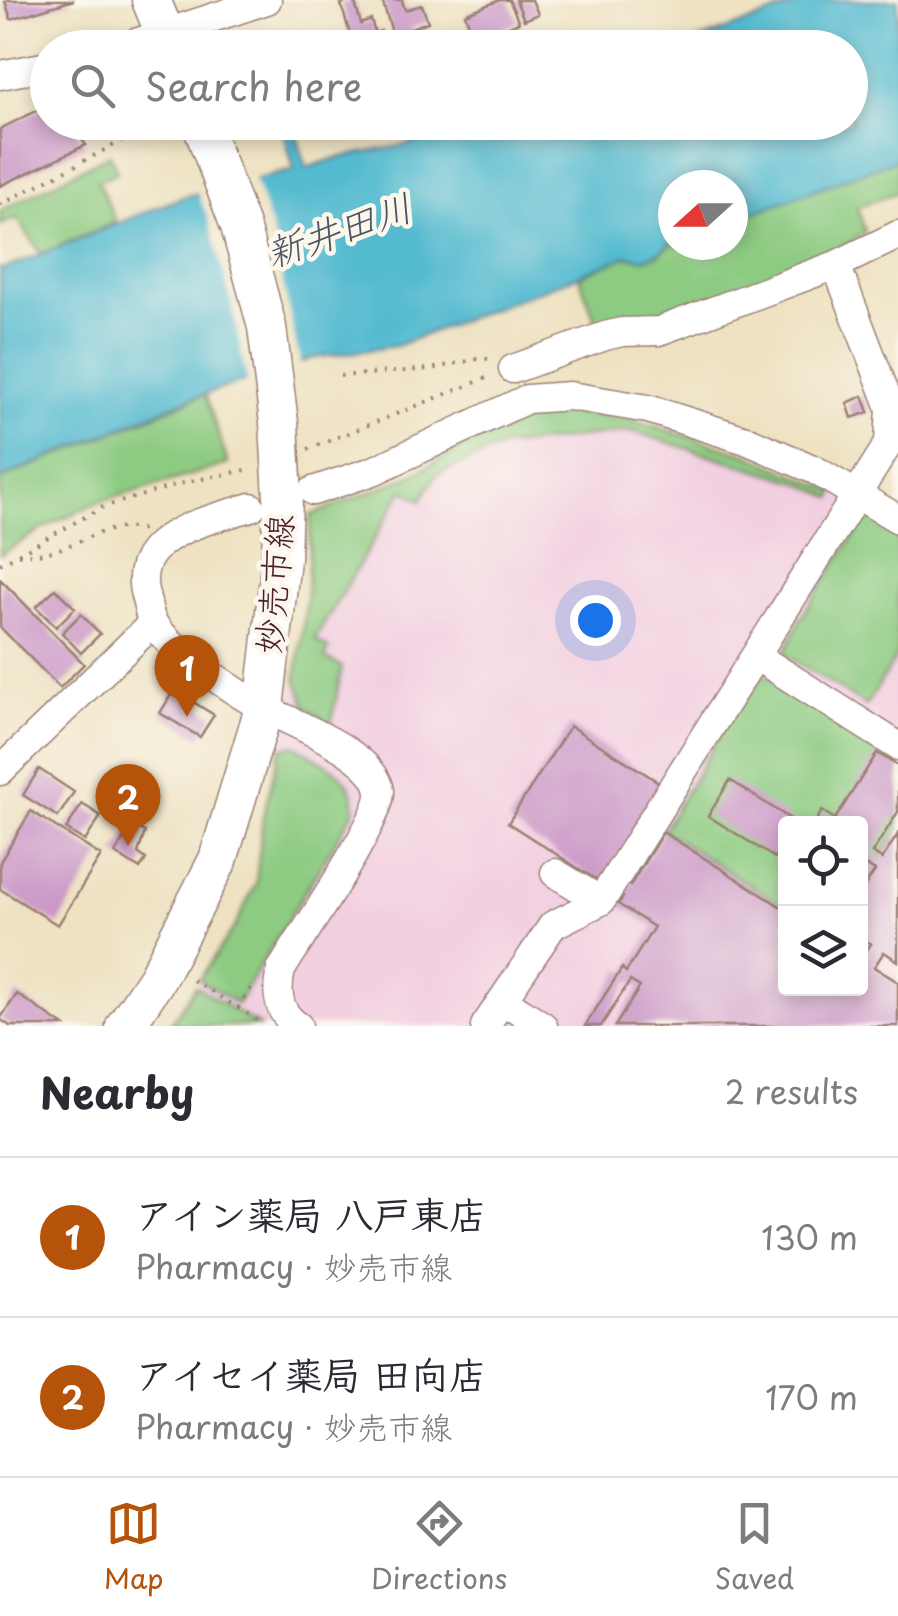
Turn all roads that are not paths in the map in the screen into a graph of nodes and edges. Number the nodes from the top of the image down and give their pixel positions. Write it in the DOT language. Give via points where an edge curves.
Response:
graph roads {
  1 [pos="267,0"];
  2 [pos="162,27"];
  3 [pos="30,69"];
  4 [pos="0,75"];
  5 [pos="208,140"];
  6 [pos="898,235"];
  7 [pos="836,266"];
  8 [pos="513,369"];
  9 [pos="313,491"];
  10 [pos="858,495"];
  11 [pos="251,507"];
  12 [pos="898,519"];
  13 [pos="153,623"];
  14 [pos="756,656"];
  15 [pos="264,708"];
  16 [pos="898,746"];
  17 [pos="0,771"];
  18 [pos="556,873"];
  19 [pos="602,901"];
  20 [pos="502,1000"];
  21 [pos="125,1026"];
  22 [pos="298,1026"];
  23 [pos="485,1026"];
  24 [pos="543,1026"];
  1 -- 2 [label="street"];
  3 -- 4 [label="street"];
  5 -- 15 [label="main road, 妙売市線" via="240,226 290,437"];
  6 -- 7 [label="street"];
  7 -- 8 [label="street" via="659,331 604,336"];
  7 -- 10 [label="street" via="892,408 889,442"];
  9 -- 10 [label="street" via="373,471 527,400 570,396 648,409 746,440"];
  10 -- 12 [label="street"];
  10 -- 14 [label="street"];
  11 -- 13 [label="street" via="170,534 149,557 142,586"];
  13 -- 15 [label="street" via="179,650"];
  13 -- 17 [label="street"];
  14 -- 16 [label="street"];
  14 -- 19 [label="street"];
  15 -- 21 [label="main road, 妙売市線" via="218,860"];
  15 -- 22 [label="street" via="361,762 380,791 367,829 281,970 276,992"];
  18 -- 19 [label="street"];
  19 -- 20 [label="street" via="553,925"];
  20 -- 23 [label="street"];
  20 -- 24 [label="street"];
}
